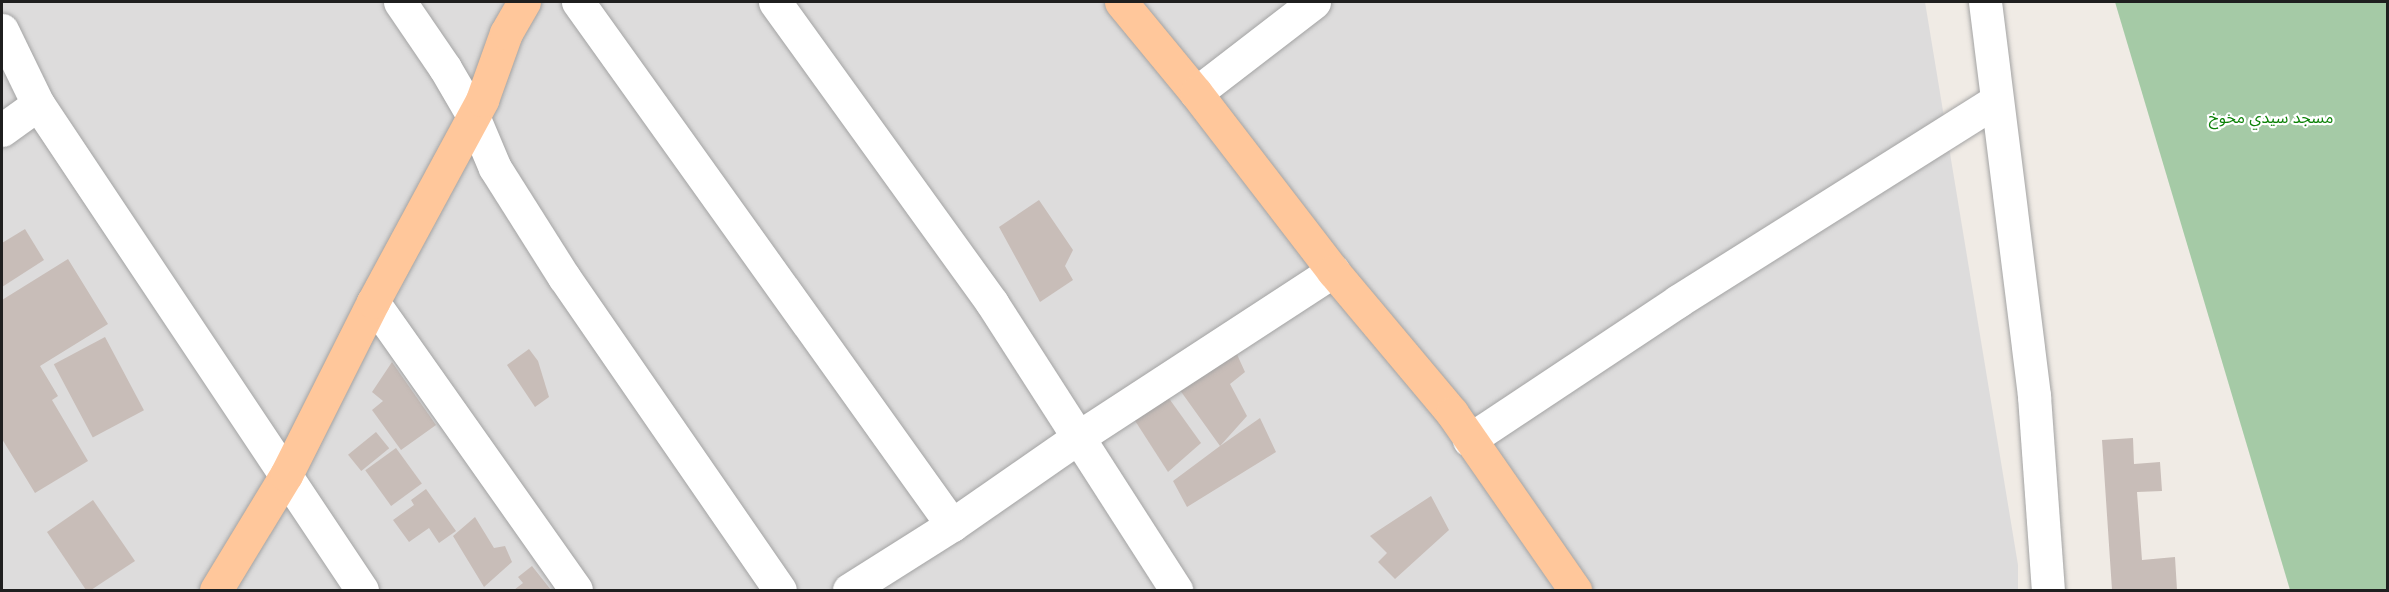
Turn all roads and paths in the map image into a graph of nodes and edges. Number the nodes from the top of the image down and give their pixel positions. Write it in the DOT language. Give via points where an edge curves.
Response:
graph roads {
  1 [pos="400,2"];
  2 [pos="524,2"];
  3 [pos="578,2"];
  4 [pos="775,2"];
  5 [pos="1121,2"];
  6 [pos="1314,2"];
  7 [pos="1985,2"];
  8 [pos="2,30"];
  9 [pos="1196,93"];
  10 [pos="1995,101"];
  11 [pos="38,104"];
  12 [pos="473,116"];
  13 [pos="2,130"];
  14 [pos="1333,271"];
  15 [pos="373,302"];
  16 [pos="1077,438"];
  17 [pos="1469,440"];
  18 [pos="286,475"];
  19 [pos="952,525"];
  20 [pos="216,591"];
  21 [pos="362,591"];
  22 [pos="576,591"];
  23 [pos="780,591"];
  24 [pos="849,591"];
  25 [pos="1176,591"];
  26 [pos="1575,591"];
  27 [pos="2048,591"];
  1 -- 12 [label="street"];
  2 -- 12 [label="main road" via="506,33"];
  3 -- 19 [label="street"];
  4 -- 16 [label="street" via="992,303"];
  5 -- 9 [label="main road"];
  6 -- 9 [label="street"];
  7 -- 10 [label="street"];
  8 -- 11 [label="street"];
  9 -- 14 [label="main road"];
  10 -- 17 [label="street" via="1678,301"];
  10 -- 27 [label="street" via="2034,396"];
  11 -- 13 [label="street"];
  11 -- 18 [label="street"];
  12 -- 15 [label="main road"];
  12 -- 23 [label="street" via="495,168 564,278"];
  14 -- 16 [label="street"];
  14 -- 17 [label="main road" via="1452,413"];
  15 -- 18 [label="main road"];
  15 -- 22 [label="street"];
  16 -- 19 [label="street"];
  16 -- 25 [label="street"];
  17 -- 26 [label="main road"];
  18 -- 20 [label="main road"];
  18 -- 21 [label="street"];
  19 -- 24 [label="street"];
}
